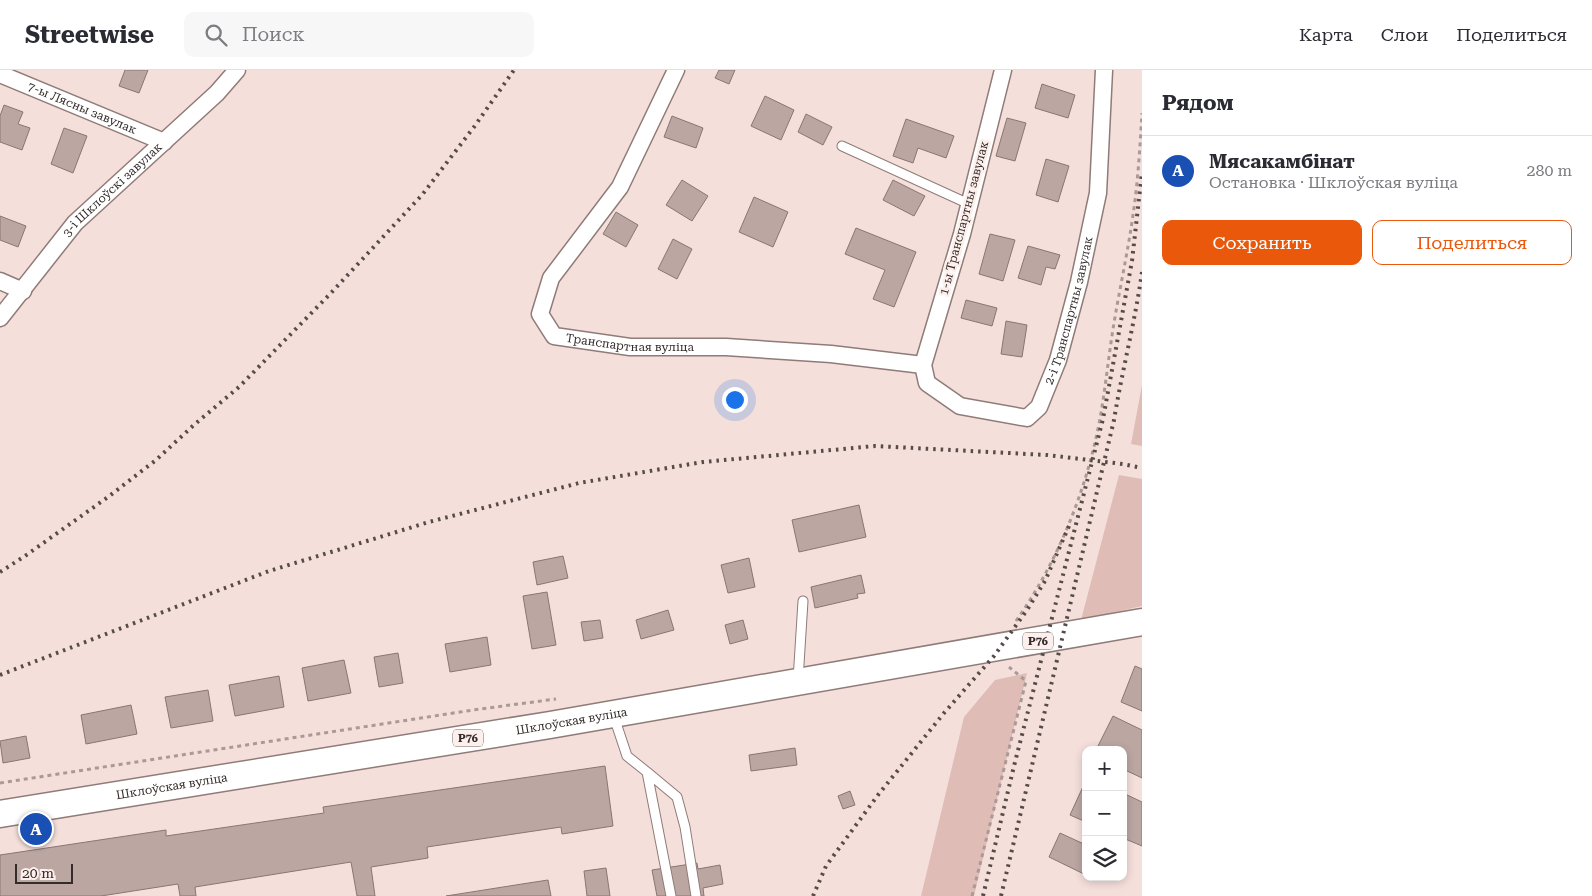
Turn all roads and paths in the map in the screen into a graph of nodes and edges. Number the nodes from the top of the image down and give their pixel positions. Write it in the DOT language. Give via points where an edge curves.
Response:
graph roads {
  1 [pos="237,70"];
  2 [pos="676,70"];
  3 [pos="1003,70"];
  4 [pos="1104,70"];
  5 [pos="0,74"];
  6 [pos="1142,113"];
  7 [pos="164,142"];
  8 [pos="842,146"];
  9 [pos="969,204"];
  10 [pos="0,281"];
  11 [pos="23,291"];
  12 [pos="0,318"];
  13 [pos="923,365"];
  14 [pos="803,601"];
  15 [pos="1142,622"];
  16 [pos="1000,656"];
  17 [pos="798,683"];
  18 [pos="562,698"];
  19 [pos="613,714"];
  20 [pos="647,772"];
  21 [pos="0,783"];
  22 [pos="0,814"];
  23 [pos="671,896"];
  24 [pos="696,896"];
  25 [pos="972,896"];
  1 -- 7 [label="street, 3-і Шклоўскі завулак" via="217,94"];
  2 -- 13 [label="street, Транспартная вуліца" via="620,187 550,278 540,314 554,336 630,347 726,346"];
  3 -- 9 [label="street, 1-ы Транспартны завулак"];
  4 -- 13 [label="street, 2-і Транспартны завулак" via="1098,193 1058,360 1039,407 1026,418 960,406 926,383"];
  5 -- 7 [label="street, 7-ы Лясны завулак"];
  6 -- 16 [label="path" via="1134,214 1101,412 1084,481 1043,580"];
  7 -- 11 [label="street, 3-і Шклоўскі завулак" via="75,223"];
  8 -- 9 [label="lane"];
  9 -- 13 [label="street, 1-ы Транспартны завулак"];
  10 -- 11 [label="street"];
  11 -- 12 [label="street, 3-і Шклоўскі завулак"];
  14 -- 17 [label="lane"];
  15 -- 16 [label="main road, Шклоўская вуліца / Р76"];
  16 -- 17 [label="main road, Шклоўская вуліца / Р76"];
  16 -- 25 [label="path" via="1026,681"];
  17 -- 19 [label="main road, Шклоўская вуліца / Р76"];
  18 -- 21 [label="path"];
  19 -- 20 [label="lane" via="626,756"];
  19 -- 22 [label="main road, Шклоўская вуліца / Р76"];
  20 -- 23 [label="lane"];
  20 -- 24 [label="lane" via="677,797"];
}
